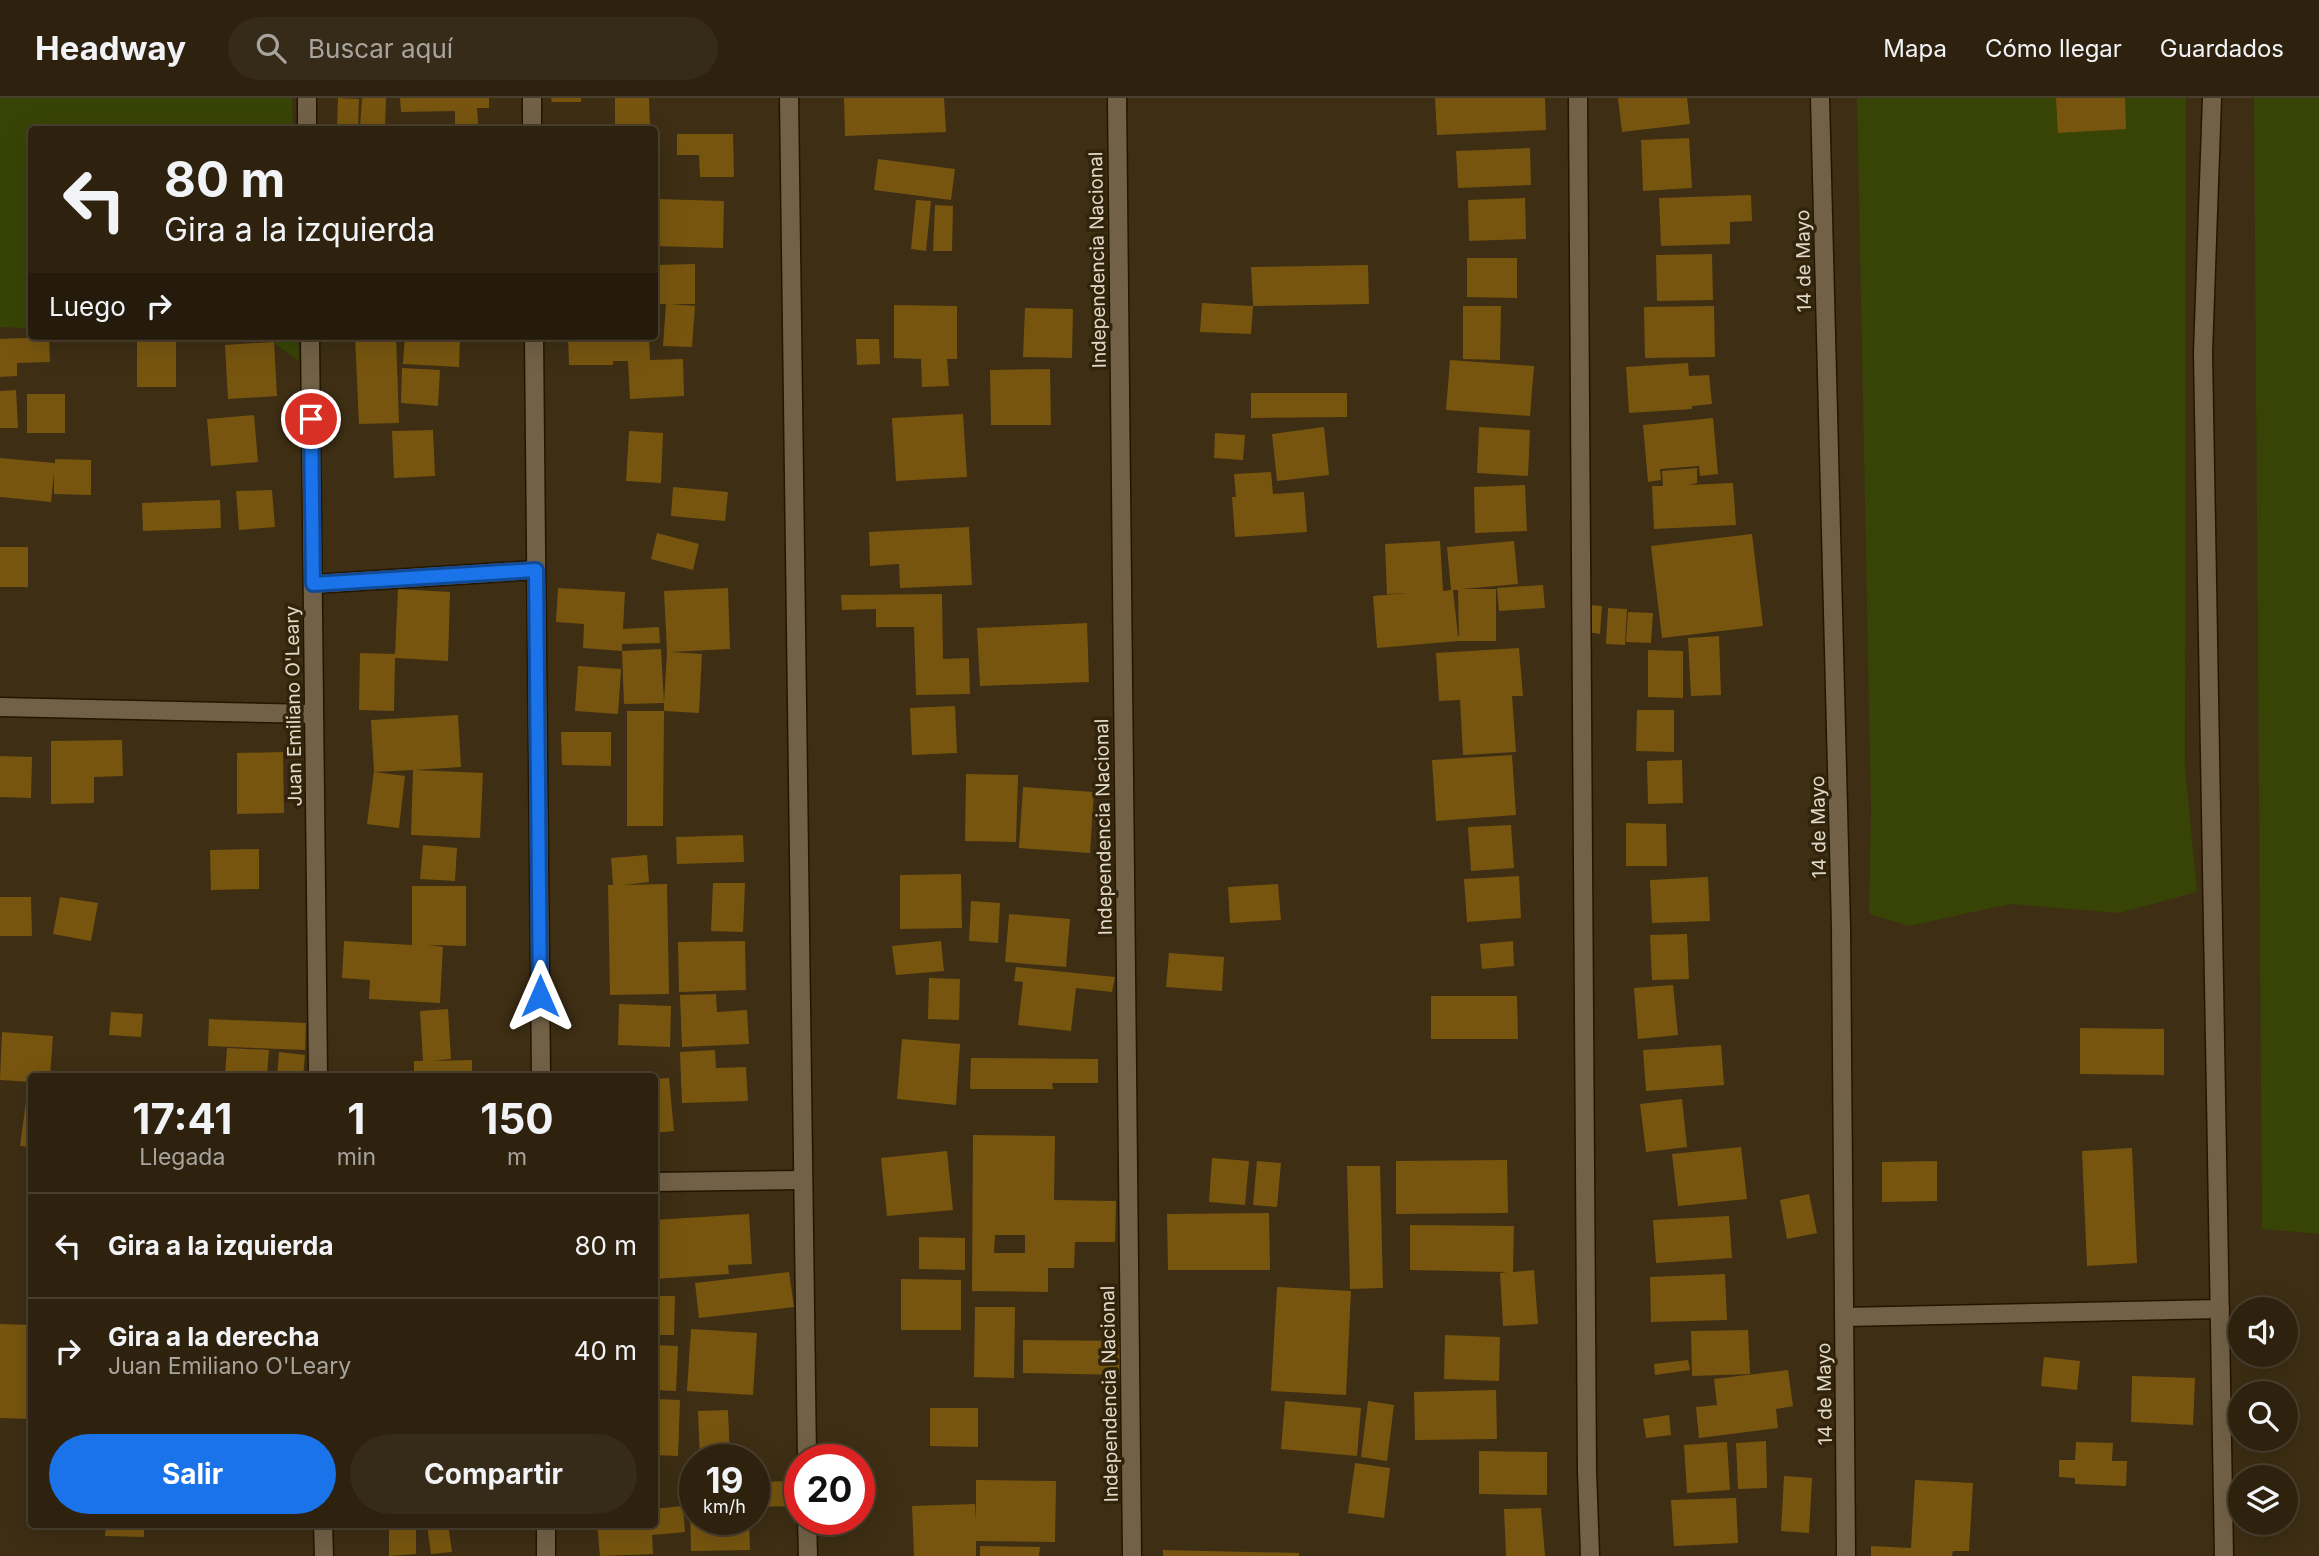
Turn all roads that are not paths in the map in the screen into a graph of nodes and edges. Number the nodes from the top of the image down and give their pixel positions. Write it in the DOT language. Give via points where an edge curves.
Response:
graph roads {
  1 [pos="307,98"];
  2 [pos="532,98"];
  3 [pos="789,98"];
  4 [pos="1117,98"];
  5 [pos="1578,98"];
  6 [pos="1820,98"];
  7 [pos="2212,98"];
  8 [pos="307,126"];
  9 [pos="532,126"];
  10 [pos="310,340"];
  11 [pos="534,340"];
  12 [pos="536,570"];
  13 [pos="313,584"];
  14 [pos="0,707"];
  15 [pos="314,713"];
  16 [pos="318,1073"];
  17 [pos="541,1073"];
  18 [pos="803,1180"];
  19 [pos="658,1182"];
  20 [pos="2220,1309"];
  21 [pos="1844,1317"];
  22 [pos="807,1444"];
  23 [pos="323,1528"];
  24 [pos="545,1528"];
  25 [pos="807,1535"];
  26 [pos="324,1556"];
  27 [pos="546,1556"];
  28 [pos="808,1556"];
  29 [pos="1132,1556"];
  30 [pos="1590,1556"];
  31 [pos="1846,1556"];
  32 [pos="2224,1556"];
  1 -- 8 [label="street"];
  2 -- 9 [label="street"];
  3 -- 18 [label="street"];
  4 -- 29 [label="street, Independencia Nacional"];
  5 -- 30 [label="street"];
  6 -- 21 [label="street, 14 de Mayo" via="1841,927"];
  7 -- 20 [label="street" via="2203,353"];
  10 -- 13 [label="street, Juan Emiliano O'Leary"];
  11 -- 12 [label="street"];
  12 -- 13 [label="street"];
  12 -- 17 [label="street"];
  13 -- 15 [label="street, Juan Emiliano O'Leary"];
  14 -- 15 [label="street"];
  15 -- 16 [label="street, Juan Emiliano O'Leary"];
  18 -- 19 [label="street"];
  18 -- 22 [label="street"];
  20 -- 21 [label="street"];
  20 -- 32 [label="street"];
  21 -- 31 [label="street, 14 de Mayo"];
  23 -- 26 [label="street"];
  24 -- 27 [label="street"];
  25 -- 28 [label="street"];
}
